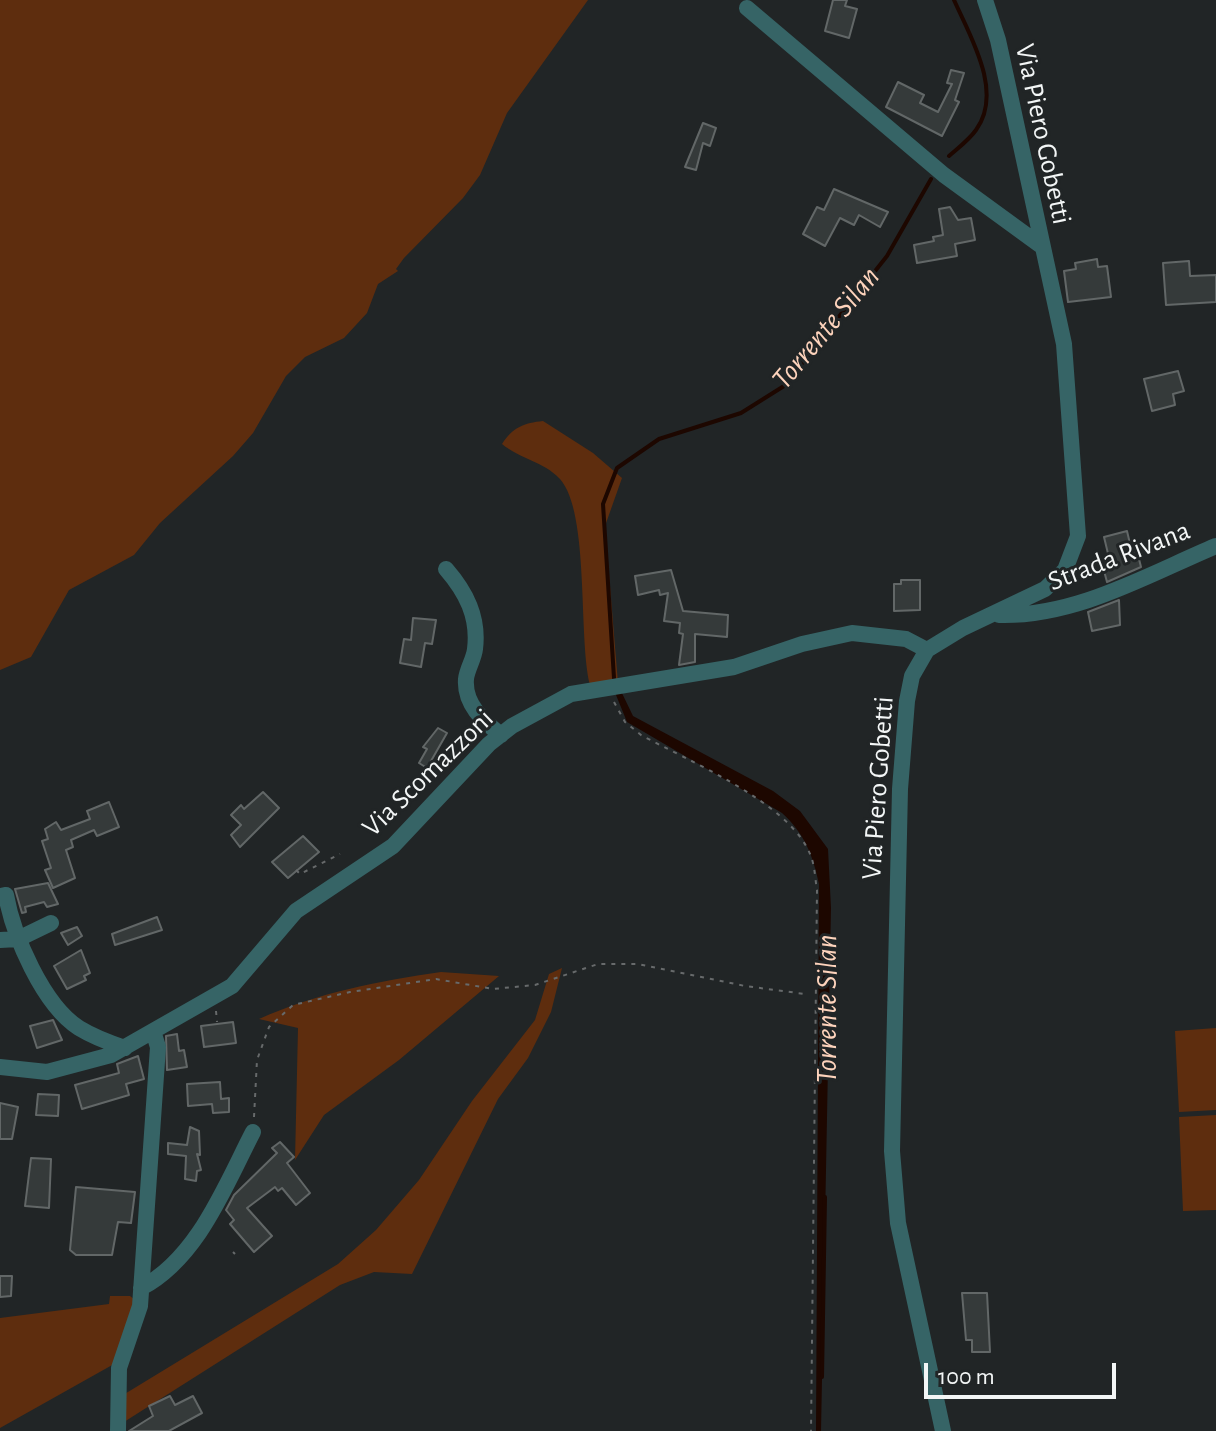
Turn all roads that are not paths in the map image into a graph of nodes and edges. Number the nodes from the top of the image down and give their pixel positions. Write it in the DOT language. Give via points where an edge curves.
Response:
graph roads {
  1 [pos="985,0"];
  2 [pos="747,8"];
  3 [pos="1040,245"];
  4 [pos="1216,546"];
  5 [pos="446,569"];
  6 [pos="993,614"];
  7 [pos="927,650"];
  8 [pos="501,735"];
  9 [pos="0,896"];
  10 [pos="51,923"];
  11 [pos="18,939"];
  12 [pos="0,940"];
  13 [pos="153,1031"];
  14 [pos="125,1048"];
  15 [pos="0,1067"];
  16 [pos="253,1132"];
  17 [pos="141,1288"];
  18 [pos="118,1431"];
  19 [pos="943,1431"];
  1 -- 3 [label="street, Via Piero Gobetti"];
  2 -- 3 [label="street" via="944,175"];
  3 -- 6 [label="street, Via Piero Gobetti" via="1064,344 1078,536 1065,570 1045,589"];
  4 -- 6 [label="street, Strada Rivana" via="1129,586 1059,608 1028,617"];
  5 -- 8 [label="street" via="471,607 475,629 468,697 480,719"];
  6 -- 7 [label="street, Via Piero Gobetti"];
  7 -- 8 [label="street, Via Scomazzoni" via="906,639 852,633 720,670 571,694"];
  7 -- 19 [label="street, Via Piero Gobetti" via="912,676 902,749 892,1151 898,1223"];
  8 -- 13 [label="street, Via Scomazzoni" via="393,846 296,911 232,986"];
  9 -- 11 [label="street" via="6,895"];
  10 -- 11 [label="street"];
  11 -- 12 [label="street"];
  11 -- 14 [label="street" via="36,976 77,1027"];
  13 -- 14 [label="street, Via Scomazzoni"];
  13 -- 17 [label="street" via="158,1047"];
  14 -- 15 [label="street, Via Scomazzoni" via="47,1072"];
  16 -- 17 [label="street" via="179,1261"];
  17 -- 18 [label="street" via="119,1368"];
}
